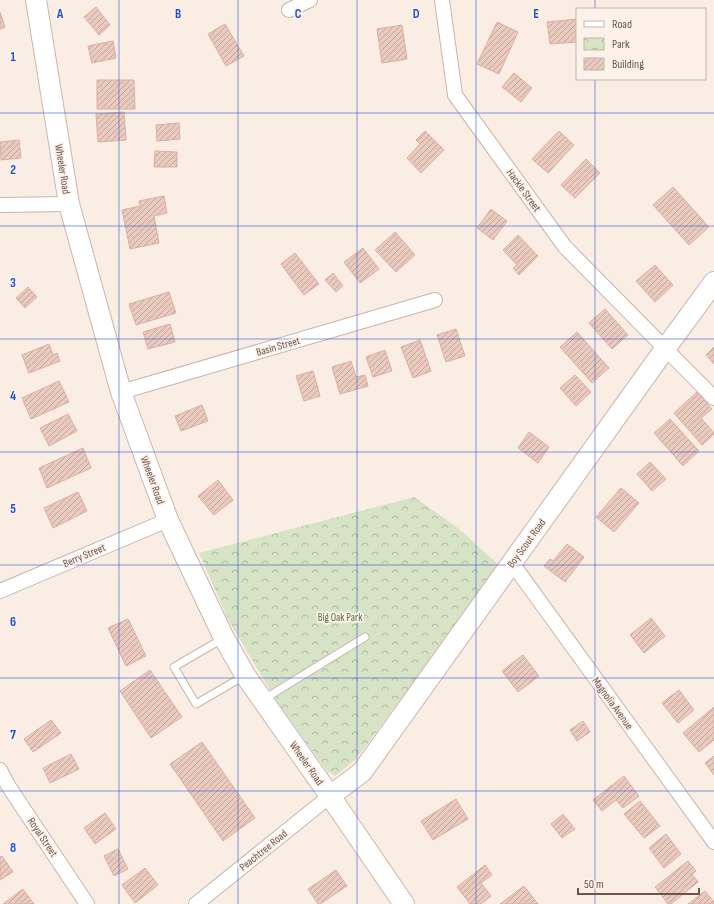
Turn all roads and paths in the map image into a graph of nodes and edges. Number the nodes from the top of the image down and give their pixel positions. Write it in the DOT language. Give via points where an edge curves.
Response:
graph roads {
  1 [pos="36,0"];
  2 [pos="310,0"];
  3 [pos="442,0"];
  4 [pos="288,10"];
  5 [pos="69,204"];
  6 [pos="0,205"];
  7 [pos="714,282"];
  8 [pos="435,300"];
  9 [pos="665,349"];
  10 [pos="121,392"];
  11 [pos="714,398"];
  12 [pos="168,520"];
  13 [pos="512,563"];
  14 [pos="0,591"];
  15 [pos="365,637"];
  16 [pos="224,638"];
  17 [pos="245,676"];
  18 [pos="262,700"];
  19 [pos="0,770"];
  20 [pos="330,796"];
  21 [pos="714,842"];
  22 [pos="87,904"];
  23 [pos="196,904"];
  24 [pos="404,904"];
  1 -- 5 [label="street, Wheeler Road"];
  2 -- 4 [label="street"];
  3 -- 9 [label="street, Hackle Street" via="455,95 565,247"];
  5 -- 6 [label="street"];
  5 -- 10 [label="street, Wheeler Road"];
  7 -- 9 [label="street, Boy Scout Road"];
  8 -- 10 [label="street, Basin Street"];
  9 -- 11 [label="street, Hackle Street"];
  9 -- 13 [label="street, Boy Scout Road"];
  10 -- 12 [label="street, Wheeler Road"];
  12 -- 14 [label="street, Berry Street"];
  12 -- 16 [label="street, Wheeler Road"];
  13 -- 20 [label="street, Boy Scout Road" via="362,772"];
  13 -- 21 [label="street, Magnolia Avenue"];
  15 -- 18 [label="lane"];
  16 -- 17 [label="street, Wheeler Road"];
  16 -- 17 [label="lane" via="174,667 196,704"];
  17 -- 18 [label="street, Wheeler Road"];
  18 -- 20 [label="street, Wheeler Road"];
  19 -- 22 [label="street, Royal Street"];
  20 -- 23 [label="street, Peachtree Road"];
  20 -- 24 [label="street, Wheeler Road"];
}
